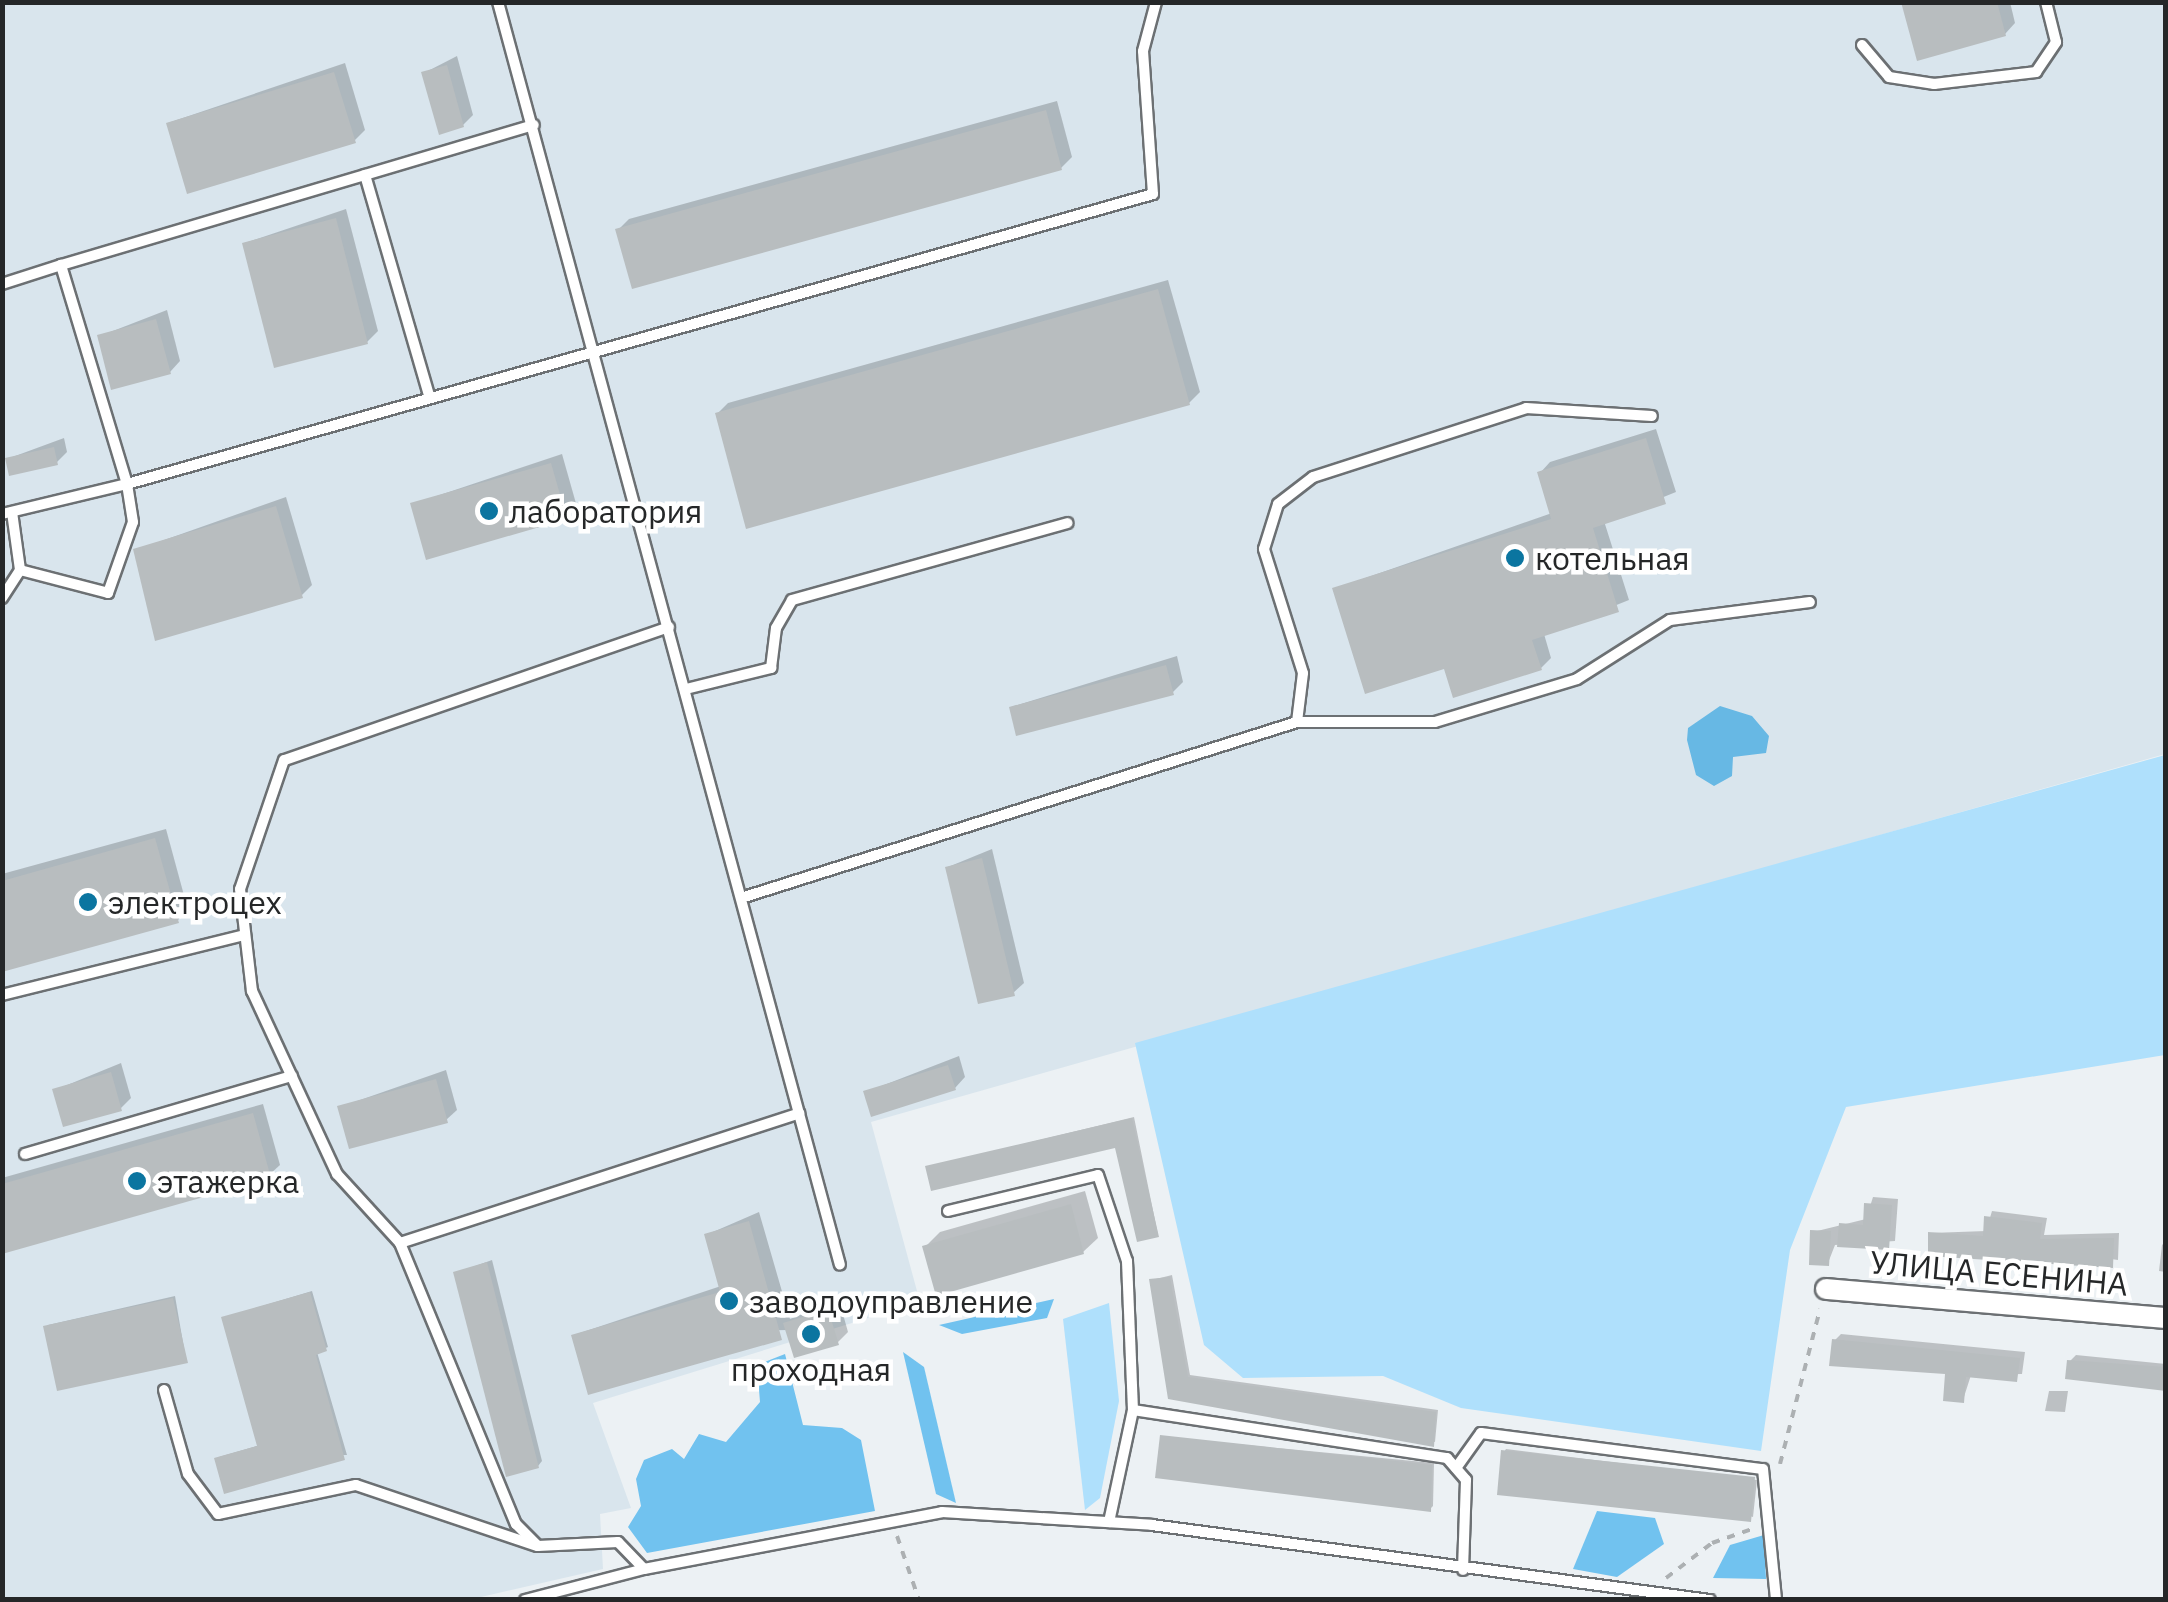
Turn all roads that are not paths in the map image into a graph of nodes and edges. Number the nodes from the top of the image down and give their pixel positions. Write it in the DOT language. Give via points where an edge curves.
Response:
graph roads {
  1 [pos="498,2"];
  2 [pos="1156,2"];
  3 [pos="2046,2"];
  4 [pos="1862,45"];
  5 [pos="534,125"];
  6 [pos="365,175"];
  7 [pos="61,265"];
  8 [pos="2,284"];
  9 [pos="594,348"];
  10 [pos="429,396"];
  11 [pos="1652,416"];
  12 [pos="127,484"];
  13 [pos="7,513"];
  14 [pos="1068,523"];
  15 [pos="20,570"];
  16 [pos="2,598"];
  17 [pos="1810,602"];
  18 [pos="668,627"];
  19 [pos="686,689"];
  20 [pos="1297,722"];
  21 [pos="741,898"];
  22 [pos="245,935"];
  23 [pos="2,995"];
  24 [pos="292,1076"];
  25 [pos="799,1113"];
  26 [pos="25,1154"];
  27 [pos="948,1211"];
  28 [pos="400,1243"];
  29 [pos="840,1265"];
  30 [pos="1826,1289"];
  31 [pos="2166,1318"];
  32 [pos="164,1390"];
  33 [pos="1133,1410"];
  34 [pos="1456,1468"];
  35 [pos="1108,1522"];
  36 [pos="538,1546"];
  37 [pos="644,1569"];
  38 [pos="1463,1570"];
  39 [pos="524,1600"];
  40 [pos="1710,1600"];
  41 [pos="1776,1600"];
  1 -- 5 [label="lane"];
  2 -- 9 [label="lane" via="1143,51 1153,194"];
  3 -- 4 [label="lane" via="2056,42 2036,72 1919,82 1890,77"];
  5 -- 6 [label="lane"];
  5 -- 9 [label="lane"];
  6 -- 7 [label="lane"];
  6 -- 10 [label="lane"];
  7 -- 8 [label="lane"];
  7 -- 12 [label="lane"];
  9 -- 10 [label="lane"];
  9 -- 18 [label="lane"];
  10 -- 12 [label="lane"];
  11 -- 20 [label="lane" via="1526,408 1313,478 1278,504 1264,550 1303,673"];
  12 -- 13 [label="lane"];
  12 -- 15 [label="lane" via="133,522 108,593"];
  13 -- 15 [label="lane"];
  14 -- 19 [label="lane" via="792,600 776,628 772,668"];
  15 -- 16 [label="lane"];
  17 -- 20 [label="lane" via="1670,620 1576,679 1436,722"];
  18 -- 19 [label="lane"];
  18 -- 22 [label="lane" via="284,760 240,888"];
  19 -- 21 [label="lane"];
  20 -- 21 [label="lane"];
  21 -- 25 [label="lane"];
  22 -- 23 [label="lane"];
  22 -- 24 [label="lane" via="252,991"];
  24 -- 26 [label="lane"];
  24 -- 28 [label="lane" via="338,1174"];
  25 -- 28 [label="lane"];
  25 -- 29 [label="lane"];
  27 -- 33 [label="lane" via="1098,1175 1127,1261"];
  28 -- 36 [label="lane" via="516,1524"];
  30 -- 31 [label="street, УЛИЦА ЕСЕНИНА"];
  32 -- 36 [label="lane" via="188,1474 218,1514 356,1485"];
  33 -- 34 [label="lane" via="1447,1458"];
  33 -- 35 [label="lane"];
  34 -- 38 [label="lane" via="1466,1480"];
  34 -- 41 [label="lane" via="1481,1434 1764,1469 1773,1508"];
  35 -- 37 [label="lane" via="942,1512"];
  35 -- 38 [label="lane"];
  36 -- 37 [label="lane" via="618,1542"];
  37 -- 39 [label="lane"];
  38 -- 40 [label="lane"];
}
